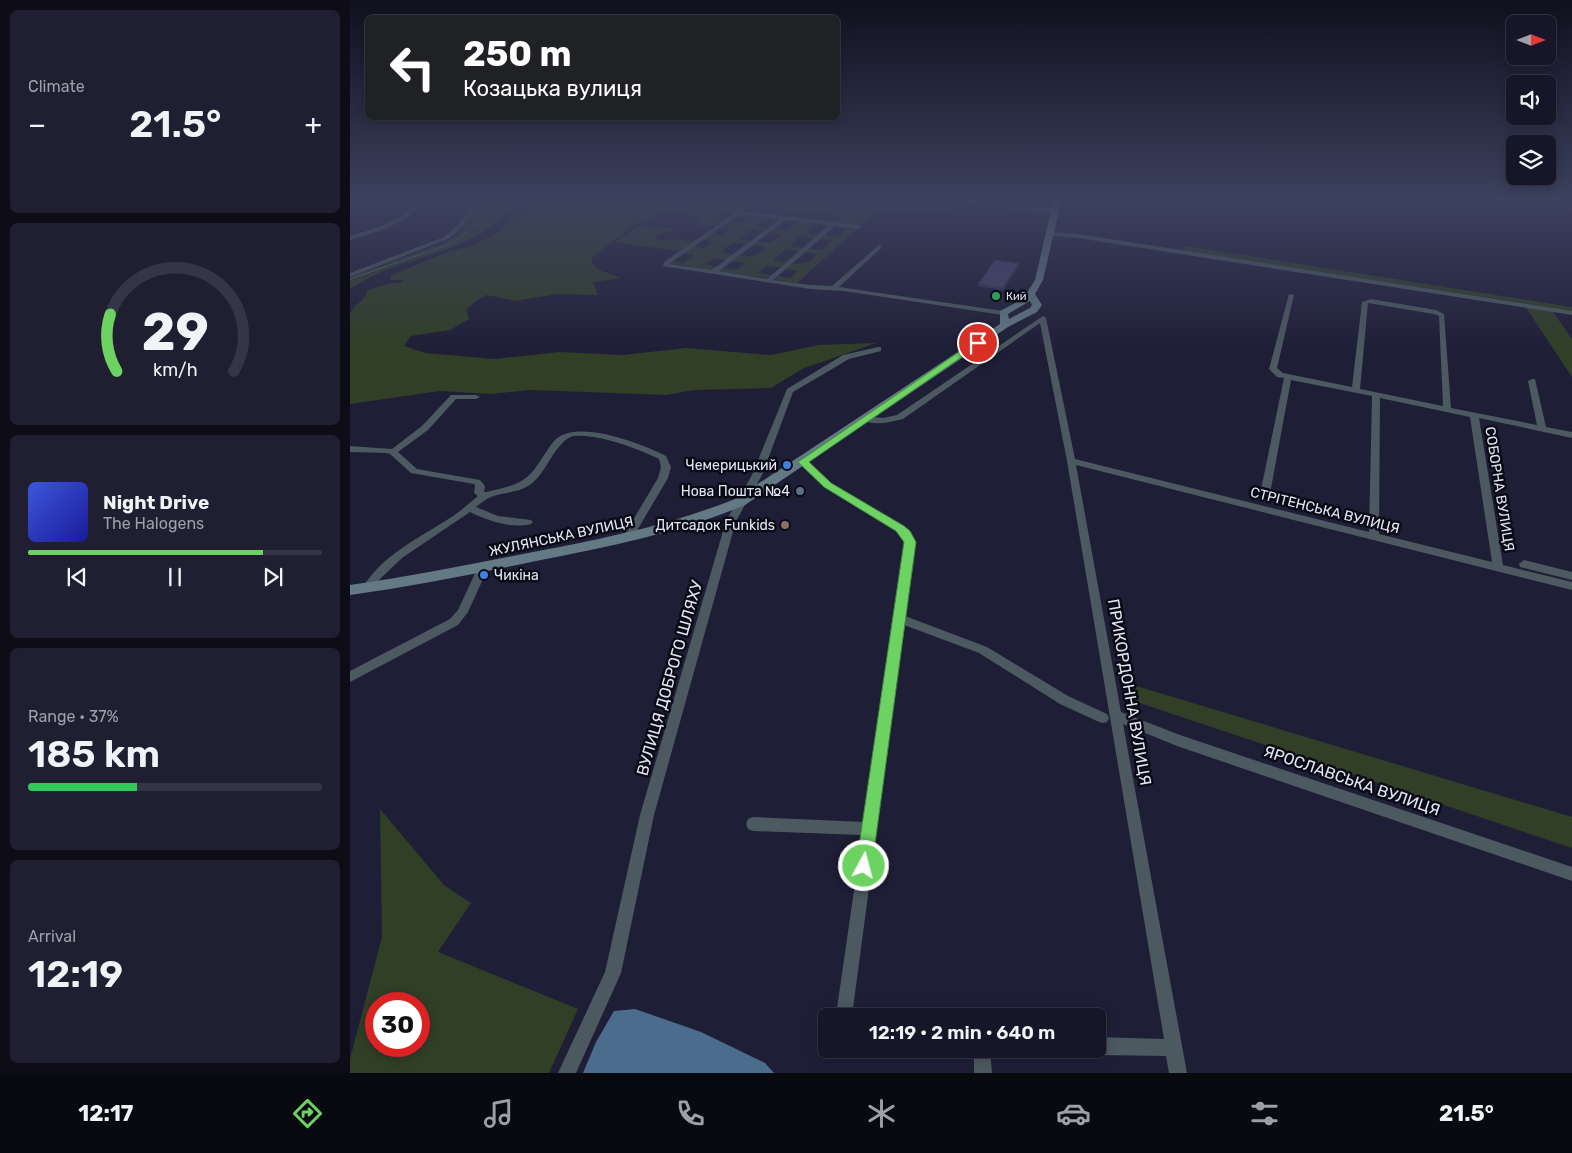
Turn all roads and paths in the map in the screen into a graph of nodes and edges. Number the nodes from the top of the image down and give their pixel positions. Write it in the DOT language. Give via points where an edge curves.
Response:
graph roads {
  1 [pos="409,252"];
  2 [pos="682,252"];
  3 [pos="741,252"];
  4 [pos="801,252"];
  5 [pos="873,252"];
  6 [pos="1045,252"];
  7 [pos="1181,252"];
  8 [pos="714,272"];
  9 [pos="350,275"];
  10 [pos="768,280"];
  11 [pos="834,288"];
  12 [pos="1291,295"];
  13 [pos="1034,298"];
  14 [pos="1572,313"];
  15 [pos="1007,318"];
  16 [pos="1043,318"];
  17 [pos="878,349"];
  18 [pos="1288,377"];
  19 [pos="1532,381"];
  20 [pos="1356,390"];
  21 [pos="1376,395"];
  22 [pos="476,397"];
  23 [pos="1447,409"];
  24 [pos="1474,415"];
  25 [pos="864,419"];
  26 [pos="1542,428"];
  27 [pos="1572,435"];
  28 [pos="350,448"];
  29 [pos="392,452"];
  30 [pos="1071,461"];
  31 [pos="803,462"];
  32 [pos="486,496"];
  33 [pos="1264,499"];
  34 [pos="740,502"];
  35 [pos="469,508"];
  36 [pos="528,522"];
  37 [pos="1374,536"];
  38 [pos="628,537"];
  39 [pos="1524,564"];
  40 [pos="483,568"];
  41 [pos="1498,568"];
  42 [pos="1572,576"];
  43 [pos="1572,586"];
  44 [pos="368,587"];
  45 [pos="350,590"];
  46 [pos="898,618"];
  47 [pos="350,677"];
  48 [pos="1103,718"];
  49 [pos="1121,718"];
  50 [pos="753,824"];
  51 [pos="869,829"];
  52 [pos="1572,874"];
  53 [pos="845,1008"];
  54 [pos="1106,1046"];
  55 [pos="1174,1048"];
  56 [pos="982,1058"];
  57 [pos="567,1073"];
  58 [pos="983,1073"];
  59 [pos="1178,1073"];
  1 -- 9 [label="street"];
  2 -- 8 [label="street" via="665,265"];
  3 -- 8 [label="street"];
  4 -- 10 [label="street"];
  5 -- 11 [label="street"];
  6 -- 13 [label="street"];
  7 -- 14 [label="street"];
  8 -- 10 [label="street"];
  10 -- 11 [label="street"];
  11 -- 15 [label="street"];
  12 -- 18 [label="street" via="1273,369"];
  13 -- 15 [label="street"];
  13 -- 15 [label="street, ЖУЛЯНСЬКА ВУЛИЦЯ"];
  13 -- 16 [label="street, ПРИКОРДОННА ВУЛИЦЯ"];
  15 -- 25 [label="street, ЖУЛЯНСЬКА ВУЛИЦЯ"];
  16 -- 25 [label="street" via="900,418 883,421"];
  16 -- 30 [label="street, ПРИКОРДОННА ВУЛИЦЯ"];
  17 -- 34 [label="street, ВУЛИЦЯ ДОБРОГО ШЛЯХУ" via="846,358 790,391 757,475"];
  18 -- 20 [label="street"];
  18 -- 33 [label="street"];
  19 -- 26 [label="street"];
  20 -- 21 [label="street"];
  20 -- 23 [label="street" via="1365,302 1436,312 1442,315"];
  21 -- 23 [label="street"];
  21 -- 37 [label="street"];
  22 -- 29 [label="street" via="454,397 425,428"];
  23 -- 24 [label="street"];
  24 -- 26 [label="street"];
  24 -- 41 [label="street, СОБОРНА ВУЛИЦЯ"];
  25 -- 31 [label="street, ЖУЛЯНСЬКА ВУЛИЦЯ"];
  26 -- 27 [label="street"];
  28 -- 29 [label="street"];
  29 -- 32 [label="street" via="414,472 477,482 479,493"];
  30 -- 37 [label="street, СТРІТЕНСЬКА ВУЛИЦЯ"];
  30 -- 55 [label="street, ПРИКОРДОННА ВУЛИЦЯ"];
  31 -- 34 [label="street, ЖУЛЯНСЬКА ВУЛИЦЯ"];
  31 -- 46 [label="street" via="828,485 906,534 910,551"];
  32 -- 35 [label="street"];
  32 -- 38 [label="street" via="518,488 530,480 558,441 569,434 586,434 636,446 663,458 666,467"];
  34 -- 38 [label="street, ЖУЛЯНСЬКА ВУЛИЦЯ" via="692,521"];
  34 -- 57 [label="street, ВУЛИЦЯ ДОБРОГО ШЛЯХУ" via="731,521 647,816 613,973"];
  35 -- 36 [label="street" via="490,519"];
  35 -- 44 [label="street" via="390,562"];
  37 -- 41 [label="street, СТРІТЕНСЬКА ВУЛИЦЯ"];
  38 -- 40 [label="street, ЖУЛЯНСЬКА ВУЛИЦЯ"];
  39 -- 42 [label="street"];
  40 -- 44 [label="street, ЖУЛЯНСЬКА ВУЛИЦЯ"];
  40 -- 47 [label="street" via="454,622"];
  41 -- 43 [label="street, СТРІТЕНСЬКА ВУЛИЦЯ"];
  44 -- 45 [label="street, ЖУЛЯНСЬКА ВУЛИЦЯ"];
  46 -- 48 [label="street" via="983,650 1064,700"];
  46 -- 51 [label="street"];
  49 -- 52 [label="street, ЯРОСЛАВСЬКА ВУЛИЦЯ"];
  50 -- 51 [label="street"];
  51 -- 53 [label="street"];
  54 -- 55 [label="street"];
  55 -- 59 [label="street, ПРИКОРДОННА ВУЛИЦЯ"];
  56 -- 58 [label="street"];
}
